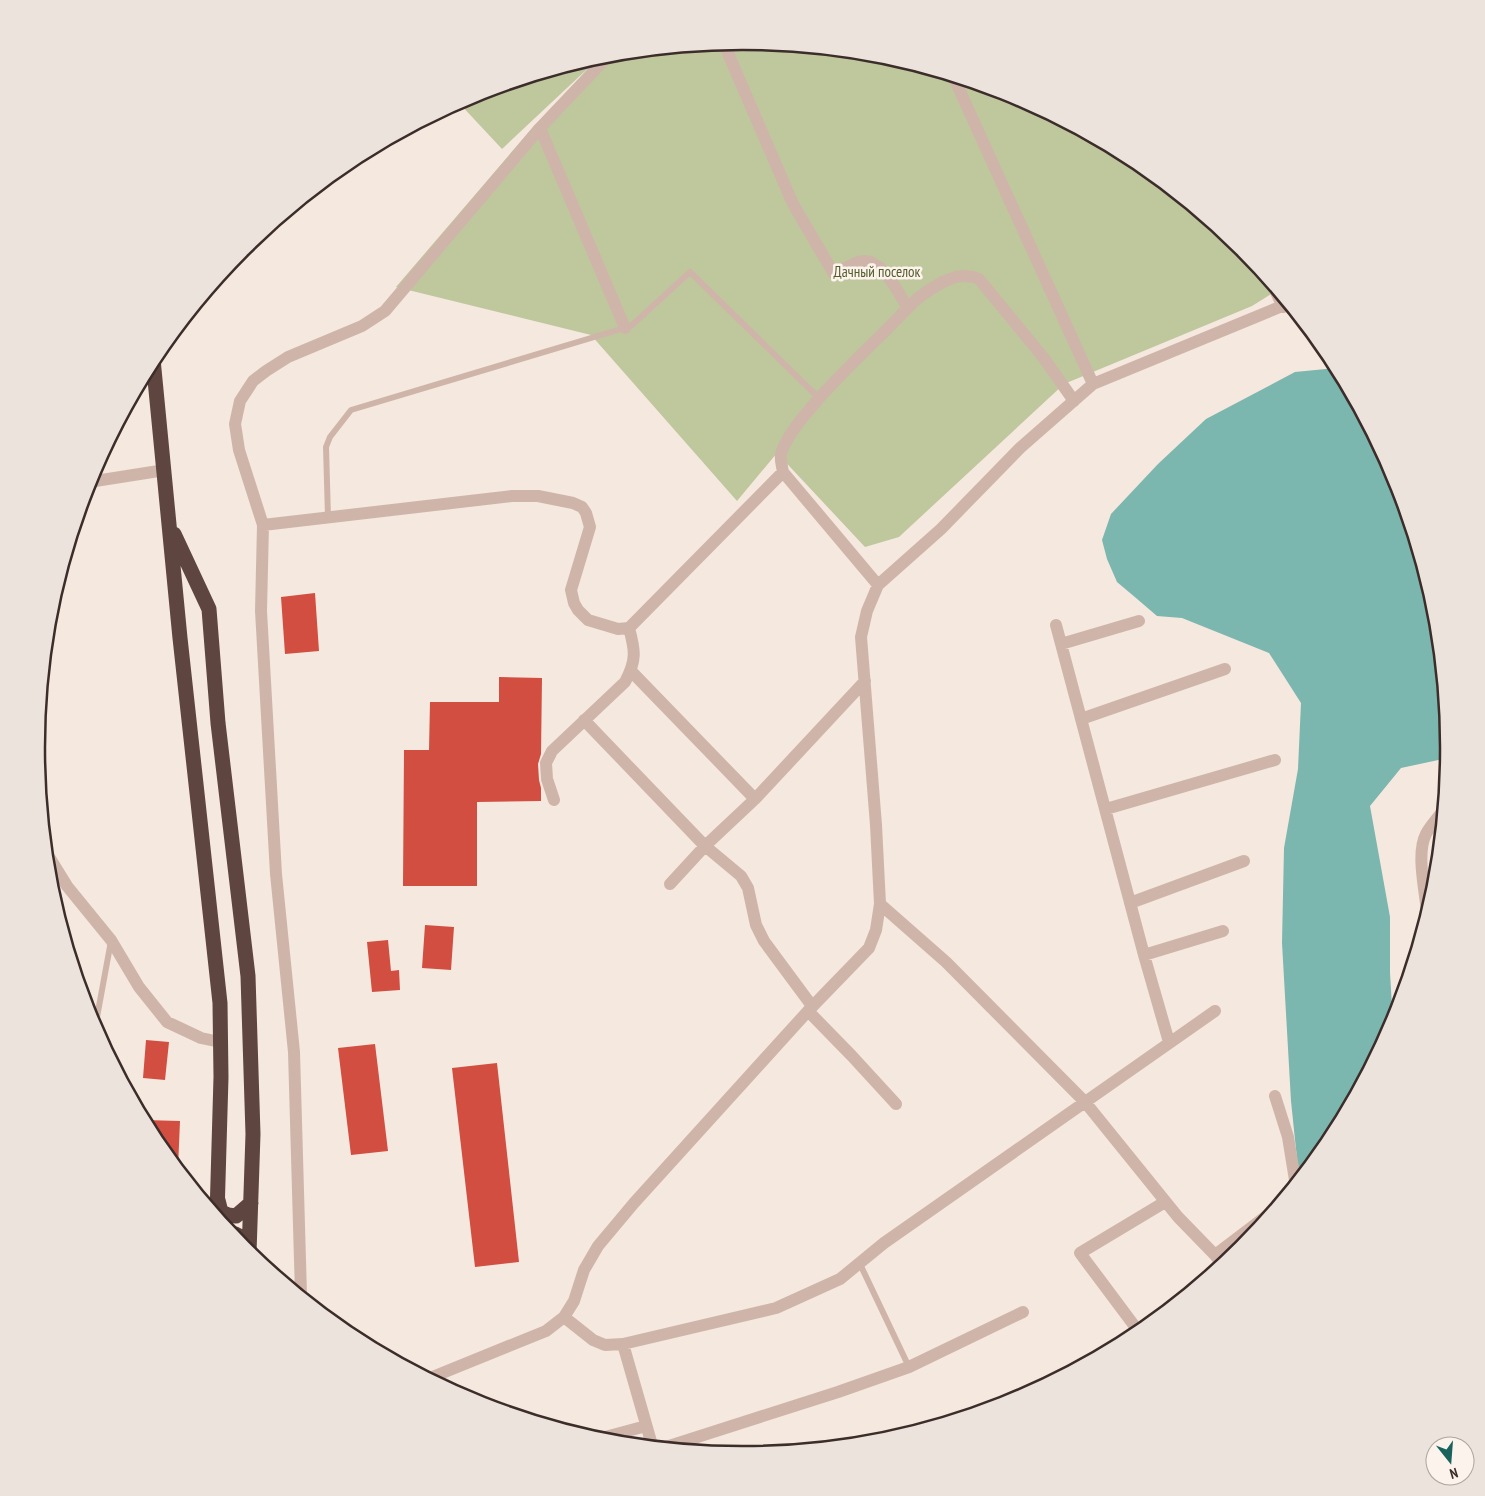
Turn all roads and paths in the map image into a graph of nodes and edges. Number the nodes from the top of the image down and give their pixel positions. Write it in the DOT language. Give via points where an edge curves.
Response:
graph roads {
  1 [pos="727,51"];
  2 [pos="599,66"];
  3 [pos="957,85"];
  4 [pos="540,128"];
  5 [pos="1282,306"];
  6 [pos="908,308"];
  7 [pos="625,328"];
  8 [pos="155,373"];
  9 [pos="1093,384"];
  10 [pos="820,399"];
  11 [pos="1074,401"];
  12 [pos="165,470"];
  13 [pos="783,472"];
  14 [pos="98,481"];
  15 [pos="328,517"];
  16 [pos="263,525"];
  17 [pos="170,526"];
  18 [pos="878,585"];
  19 [pos="1139,621"];
  20 [pos="1056,625"];
  21 [pos="629,628"];
  22 [pos="1061,644"];
  23 [pos="1225,669"];
  24 [pos="631,671"];
  25 [pos="865,681"];
  26 [pos="1082,719"];
  27 [pos="584,720"];
  28 [pos="1275,760"];
  29 [pos="755,799"];
  30 [pos="554,800"];
  31 [pos="1106,809"];
  32 [pos="1436,820"];
  33 [pos="706,846"];
  34 [pos="1244,861"];
  35 [pos="55,867"];
  36 [pos="1423,876"];
  37 [pos="1428,876"];
  38 [pos="670,884"];
  39 [pos="1425,893"];
  40 [pos="1130,903"];
  41 [pos="880,904"];
  42 [pos="1223,931"];
  43 [pos="111,940"];
  44 [pos="1144,955"];
  45 [pos="810,1008"];
  46 [pos="1215,1011"];
  47 [pos="98,1015"];
  48 [pos="220,1042"];
  49 [pos="1170,1042"];
  50 [pos="1275,1096"];
  51 [pos="1085,1102"];
  52 [pos="896,1104"];
  53 [pos="1294,1175"];
  54 [pos="1165,1202"];
  55 [pos="251,1203"];
  56 [pos="217,1207"];
  57 [pos="222,1213"];
  58 [pos="249,1241"];
  59 [pos="1217,1259"];
  60 [pos="860,1264"];
  61 [pos="301,1287"];
  62 [pos="1023,1312"];
  63 [pos="564,1317"];
  64 [pos="1134,1325"];
  65 [pos="623,1344"];
  66 [pos="909,1367"];
  67 [pos="437,1375"];
  68 [pos="646,1426"];
  69 [pos="617,1434"];
  70 [pos="650,1440"];
  71 [pos="680,1443"];
  1 -- 6 [label="street" via="793,204 834,274 862,260 872,263 885,271"];
  2 -- 4 [label="street"];
  3 -- 9 [label="street"];
  4 -- 7 [label="street"];
  4 -- 16 [label="street" via="385,311 362,326 288,357 253,381 240,401 235,424 239,450"];
  5 -- 9 [label="street"];
  6 -- 10 [label="street"];
  6 -- 11 [label="street" via="948,280 960,276 979,279 1043,357"];
  7 -- 10 [label="lane" via="690,272"];
  7 -- 15 [label="lane" via="351,410 326,447"];
  8 -- 12 [label="highway"];
  9 -- 11 [label="street"];
  10 -- 13 [label="street" via="787,441 781,453"];
  11 -- 18 [label="street" via="1020,448 941,528"];
  12 -- 14 [label="street"];
  12 -- 17 [label="highway"];
  13 -- 18 [label="street"];
  13 -- 21 [label="street"];
  15 -- 16 [label="street"];
  15 -- 21 [label="street" via="512,496 538,496 573,503 582,507 590,527 571,590 574,603 588,620 618,629"];
  16 -- 61 [label="street" via="261,611 276,874 294,1052"];
  17 -- 48 [label="highway" via="220,1003"];
  17 -- 55 [label="highway" via="209,609 218,723 248,976 253,1134"];
  18 -- 25 [label="street" via="861,637"];
  19 -- 22 [label="street"];
  20 -- 22 [label="street"];
  21 -- 24 [label="street" via="635,651"];
  22 -- 26 [label="street"];
  23 -- 26 [label="street"];
  24 -- 27 [label="street" via="625,682"];
  24 -- 29 [label="street"];
  25 -- 29 [label="street"];
  25 -- 41 [label="street"];
  26 -- 31 [label="street"];
  27 -- 30 [label="street" via="552,751 546,763 547,780"];
  27 -- 33 [label="street"];
  28 -- 31 [label="street"];
  29 -- 33 [label="street"];
  31 -- 40 [label="street"];
  32 -- 36 [label="street" via="1422,846"];
  33 -- 38 [label="street"];
  33 -- 45 [label="street" via="741,876 748,888 756,925 764,941"];
  34 -- 40 [label="street"];
  35 -- 43 [label="street"];
  36 -- 37 [label="street"];
  36 -- 39 [label="street"];
  40 -- 44 [label="street"];
  41 -- 45 [label="street" via="869,948"];
  41 -- 51 [label="street" via="946,962"];
  42 -- 44 [label="street"];
  43 -- 47 [label="lane"];
  43 -- 48 [label="street" via="139,987 167,1022 201,1038"];
  44 -- 49 [label="street"];
  45 -- 52 [label="street"];
  45 -- 63 [label="street" via="598,1246"];
  46 -- 49 [label="street"];
  48 -- 56 [label="highway"];
  49 -- 51 [label="street"];
  50 -- 53 [label="street" via="1288,1137"];
  51 -- 54 [label="street"];
  51 -- 60 [label="street" via="884,1243"];
  54 -- 59 [label="street"];
  54 -- 64 [label="street" via="1080,1253"];
  55 -- 57 [label="highway" via="236,1216"];
  55 -- 58 [label="highway"];
  60 -- 65 [label="street" via="840,1279 776,1308"];
  60 -- 66 [label="lane"];
  62 -- 66 [label="street"];
  63 -- 65 [label="street" via="593,1340 605,1345"];
  63 -- 67 [label="street" via="546,1330"];
  65 -- 68 [label="street"];
  66 -- 71 [label="street"];
  68 -- 69 [label="street"];
  68 -- 70 [label="street"];
}
